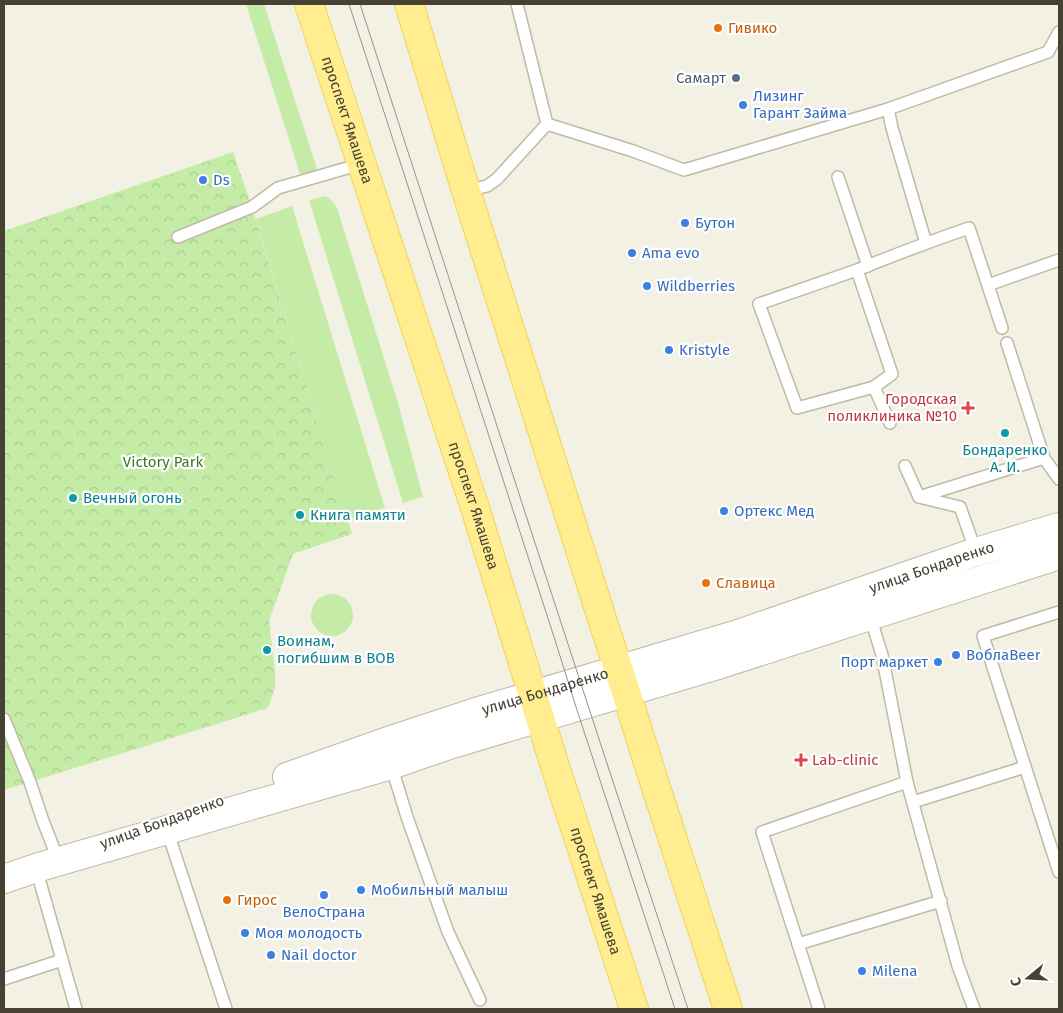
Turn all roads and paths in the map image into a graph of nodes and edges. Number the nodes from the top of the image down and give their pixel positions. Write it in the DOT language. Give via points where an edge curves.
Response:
graph roads {
  1 [pos="308,4"];
  2 [pos="409,4"];
  3 [pos="517,4"];
  4 [pos="1059,32"];
  5 [pos="1054,50"];
  6 [pos="888,109"];
  7 [pos="547,124"];
  8 [pos="361,164"];
  9 [pos="838,177"];
  10 [pos="466,192"];
  11 [pos="178,237"];
  12 [pos="926,243"];
  13 [pos="1059,260"];
  14 [pos="862,268"];
  15 [pos="988,285"];
  16 [pos="1002,328"];
  17 [pos="1007,343"];
  18 [pos="874,387"];
  19 [pos="890,423"];
  20 [pos="1044,458"];
  21 [pos="905,466"];
  22 [pos="1059,479"];
  23 [pos="920,497"];
  24 [pos="1059,527"];
  25 [pos="976,552"];
  26 [pos="1059,555"];
  27 [pos="1059,612"];
  28 [pos="870,616"];
  29 [pos="622,681"];
  30 [pos="537,706"];
  31 [pos="4,719"];
  32 [pos="391,765"];
  33 [pos="1025,767"];
  34 [pos="907,782"];
  35 [pos="913,802"];
  36 [pos="167,830"];
  37 [pos="47,864"];
  38 [pos="1059,872"];
  39 [pos="4,879"];
  40 [pos="940,901"];
  41 [pos="798,944"];
  42 [pos="62,960"];
  43 [pos="4,978"];
  44 [pos="480,1000"];
  45 [pos="971,1008"];
  46 [pos="76,1009"];
  47 [pos="226,1009"];
  48 [pos="634,1009"];
  49 [pos="728,1009"];
  50 [pos="819,1009"];
  1 -- 8 [label="main road, проспект Ямашева"];
  2 -- 10 [label="main road"];
  3 -- 7 [label="lane"];
  4 -- 5 [label="lane"];
  5 -- 6 [label="lane"];
  6 -- 7 [label="lane" via="684,170"];
  6 -- 12 [label="lane"];
  7 -- 10 [label="lane" via="497,179 487,186"];
  8 -- 11 [label="lane" via="278,188 252,208"];
  8 -- 30 [label="main road, проспект Ямашева"];
  9 -- 14 [label="lane"];
  10 -- 29 [label="main road"];
  12 -- 14 [label="lane"];
  12 -- 15 [label="lane" via="969,228"];
  13 -- 15 [label="lane"];
  14 -- 18 [label="lane" via="892,374"];
  14 -- 18 [label="lane" via="759,304 797,408"];
  15 -- 16 [label="lane"];
  17 -- 20 [label="lane"];
  18 -- 19 [label="lane"];
  20 -- 22 [label="lane"];
  20 -- 23 [label="lane"];
  21 -- 23 [label="lane"];
  23 -- 25 [label="lane" via="960,506"];
  24 -- 25 [label="street, улица Бондаренко"];
  25 -- 29 [label="street, улица Бондаренко" via="735,635"];
  26 -- 28 [label="street, улица Бондаренко"];
  27 -- 33 [label="lane" via="983,636"];
  28 -- 29 [label="street, улица Бондаренко" via="720,664"];
  28 -- 34 [label="lane" via="882,655"];
  29 -- 30 [label="street, улица Бондаренко"];
  29 -- 49 [label="main road"];
  30 -- 32 [label="street, улица Бондаренко" via="452,744"];
  30 -- 37 [label="street, улица Бондаренко" via="394,739"];
  30 -- 48 [label="main road, проспект Ямашева"];
  31 -- 37 [label="lane" via="43,822"];
  32 -- 36 [label="street, улица Бондаренко"];
  32 -- 44 [label="lane" via="448,932"];
  33 -- 35 [label="lane"];
  33 -- 38 [label="lane"];
  34 -- 35 [label="lane"];
  34 -- 41 [label="lane" via="762,832"];
  35 -- 40 [label="lane"];
  36 -- 37 [label="street, улица Бондаренко"];
  36 -- 47 [label="lane"];
  37 -- 39 [label="street, улица Бондаренко"];
  37 -- 42 [label="lane"];
  40 -- 41 [label="lane"];
  40 -- 45 [label="lane"];
  41 -- 50 [label="lane"];
  42 -- 43 [label="lane"];
  42 -- 46 [label="lane"];
}
